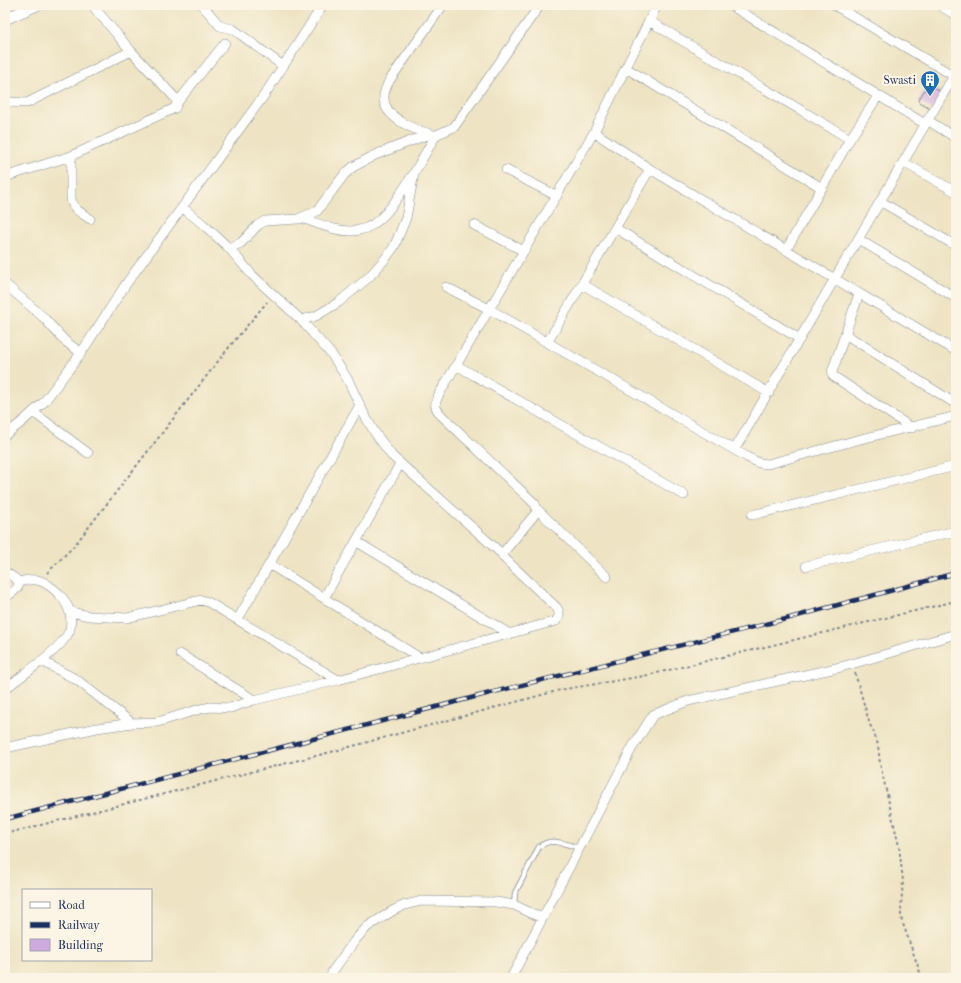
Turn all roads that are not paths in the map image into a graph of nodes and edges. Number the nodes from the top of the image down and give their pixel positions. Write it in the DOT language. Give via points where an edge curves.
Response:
graph roads {
  1 [pos="37,5"];
  2 [pos="92,5"];
  3 [pos="202,5"];
  4 [pos="323,5"];
  5 [pos="443,5"];
  6 [pos="540,5"];
  7 [pos="657,5"];
  8 [pos="730,5"];
  9 [pos="834,5"];
  10 [pos="939,5"];
  11 [pos="956,15"];
  12 [pos="5,19"];
  13 [pos="649,21"];
  14 [pos="224,43"];
  15 [pos="131,51"];
  16 [pos="283,66"];
  17 [pos="626,68"];
  18 [pos="955,74"];
  19 [pos="878,96"];
  20 [pos="5,103"];
  21 [pos="177,103"];
  22 [pos="926,122"];
  23 [pos="594,132"];
  24 [pos="432,135"];
  25 [pos="956,138"];
  26 [pos="850,139"];
  27 [pos="71,156"];
  28 [pos="903,162"];
  29 [pos="650,169"];
  30 [pos="506,170"];
  31 [pos="414,172"];
  32 [pos="5,177"];
  33 [pos="822,188"];
  34 [pos="956,192"];
  35 [pos="557,196"];
  36 [pos="880,202"];
  37 [pos="182,207"];
  38 [pos="302,218"];
  39 [pos="90,219"];
  40 [pos="474,225"];
  41 [pos="615,228"];
  42 [pos="858,239"];
  43 [pos="956,246"];
  44 [pos="229,248"];
  45 [pos="786,250"];
  46 [pos="524,252"];
  47 [pos="834,279"];
  48 [pos="5,284"];
  49 [pos="582,284"];
  50 [pos="446,287"];
  51 [pos="859,294"];
  52 [pos="956,298"];
  53 [pos="489,310"];
  54 [pos="301,320"];
  55 [pos="845,334"];
  56 [pos="800,339"];
  57 [pos="548,343"];
  58 [pos="956,351"];
  59 [pos="81,353"];
  60 [pos="456,365"];
  61 [pos="769,393"];
  62 [pos="956,404"];
  63 [pos="360,405"];
  64 [pos="33,412"];
  65 [pos="956,416"];
  66 [pos="912,428"];
  67 [pos="5,435"];
  68 [pos="735,450"];
  69 [pos="88,453"];
  70 [pos="400,464"];
  71 [pos="956,466"];
  72 [pos="684,495"];
  73 [pos="537,509"];
  74 [pos="752,516"];
  75 [pos="956,531"];
  76 [pos="357,542"];
  77 [pos="502,554"];
  78 [pos="269,564"];
  79 [pos="806,566"];
  80 [pos="5,572"];
  81 [pos="607,577"];
  82 [pos="19,582"];
  83 [pos="5,598"];
  84 [pos="324,598"];
  85 [pos="70,612"];
  86 [pos="238,619"];
  87 [pos="510,634"];
  88 [pos="956,634"];
  89 [pos="180,654"];
  90 [pos="420,658"];
  91 [pos="42,661"];
  92 [pos="338,680"];
  93 [pos="5,689"];
  94 [pos="254,700"];
  95 [pos="132,723"];
  96 [pos="5,748"];
  97 [pos="579,848"];
  98 [pos="514,905"];
  99 [pos="542,918"];
  100 [pos="331,978"];
  101 [pos="512,978"];
  1 -- 12 [label="street"];
  2 -- 15 [label="street"];
  3 -- 16 [label="street" via="220,26 233,29"];
  4 -- 16 [label="street"];
  5 -- 24 [label="street" via="389,81 384,95 385,106 403,124"];
  6 -- 24 [label="street" via="454,127"];
  7 -- 13 [label="street"];
  8 -- 19 [label="street"];
  9 -- 18 [label="street"];
  10 -- 11 [label="street"];
  13 -- 17 [label="street"];
  13 -- 26 [label="street"];
  14 -- 21 [label="street"];
  15 -- 20 [label="street" via="27,103"];
  15 -- 21 [label="street"];
  16 -- 37 [label="street"];
  17 -- 23 [label="street"];
  17 -- 33 [label="street"];
  18 -- 22 [label="street"];
  19 -- 22 [label="street"];
  19 -- 26 [label="street"];
  21 -- 27 [label="street" via="175,108"];
  22 -- 25 [label="street"];
  22 -- 28 [label="street"];
  23 -- 29 [label="street"];
  23 -- 35 [label="street"];
  24 -- 31 [label="street"];
  24 -- 38 [label="street" via="375,155 353,167 344,174 321,208"];
  26 -- 33 [label="street"];
  27 -- 32 [label="street"];
  27 -- 39 [label="street" via="72,204"];
  28 -- 34 [label="street"];
  28 -- 36 [label="street"];
  29 -- 41 [label="street"];
  29 -- 45 [label="street"];
  30 -- 35 [label="street"];
  31 -- 38 [label="street" via="382,217 364,229 336,229"];
  31 -- 54 [label="street" via="406,218 394,247 385,260 339,302 316,316"];
  33 -- 45 [label="street"];
  35 -- 46 [label="street"];
  36 -- 42 [label="street"];
  36 -- 43 [label="street"];
  37 -- 44 [label="street"];
  37 -- 59 [label="street" via="126,284"];
  38 -- 44 [label="street" via="265,221 241,243"];
  40 -- 46 [label="street"];
  41 -- 49 [label="street"];
  41 -- 56 [label="street"];
  42 -- 47 [label="street"];
  42 -- 52 [label="street"];
  44 -- 54 [label="street" via="252,275"];
  45 -- 47 [label="street"];
  46 -- 53 [label="street"];
  47 -- 51 [label="street"];
  47 -- 56 [label="street"];
  48 -- 59 [label="street"];
  49 -- 57 [label="street"];
  49 -- 61 [label="street"];
  50 -- 53 [label="street"];
  51 -- 55 [label="street"];
  51 -- 58 [label="street"];
  53 -- 57 [label="street"];
  53 -- 60 [label="street"];
  54 -- 63 [label="street" via="332,356"];
  55 -- 62 [label="street"];
  55 -- 66 [label="street" via="832,372 833,376"];
  56 -- 61 [label="street"];
  57 -- 68 [label="street"];
  59 -- 64 [label="street" via="44,402"];
  60 -- 72 [label="street"];
  60 -- 73 [label="street" via="438,396 436,409 535,504"];
  61 -- 68 [label="street"];
  63 -- 70 [label="street" via="375,433"];
  63 -- 78 [label="street"];
  64 -- 67 [label="street"];
  64 -- 69 [label="street"];
  65 -- 66 [label="street"];
  66 -- 68 [label="street" via="768,464"];
  70 -- 76 [label="street"];
  70 -- 77 [label="street"];
  71 -- 74 [label="street"];
  73 -- 77 [label="street"];
  73 -- 81 [label="street"];
  75 -- 79 [label="street"];
  76 -- 84 [label="street"];
  76 -- 87 [label="street"];
  77 -- 87 [label="street" via="503,558 557,608 559,613 556,621"];
  78 -- 84 [label="street"];
  78 -- 86 [label="street"];
  80 -- 82 [label="street"];
  82 -- 83 [label="street" via="17,589"];
  82 -- 85 [label="street" via="31,579 49,585 64,599"];
  84 -- 90 [label="street"];
  85 -- 86 [label="street" via="88,616 127,618 201,600"];
  85 -- 91 [label="street" via="70,630 62,642"];
  86 -- 92 [label="street"];
  87 -- 90 [label="street"];
  88 -- 97 [label="street" via="853,664 688,701 653,715 632,748"];
  89 -- 94 [label="street"];
  90 -- 92 [label="street"];
  91 -- 93 [label="street"];
  91 -- 95 [label="street" via="77,680"];
  92 -- 94 [label="street"];
  94 -- 95 [label="street" via="230,708 200,709 158,722"];
  95 -- 96 [label="street"];
  97 -- 98 [label="lane" via="552,842 539,847 515,893"];
  97 -- 99 [label="street"];
  98 -- 99 [label="street"];
  98 -- 100 [label="street" via="496,902 437,901 405,905 367,928 332,972"];
  99 -- 101 [label="street"];
}
